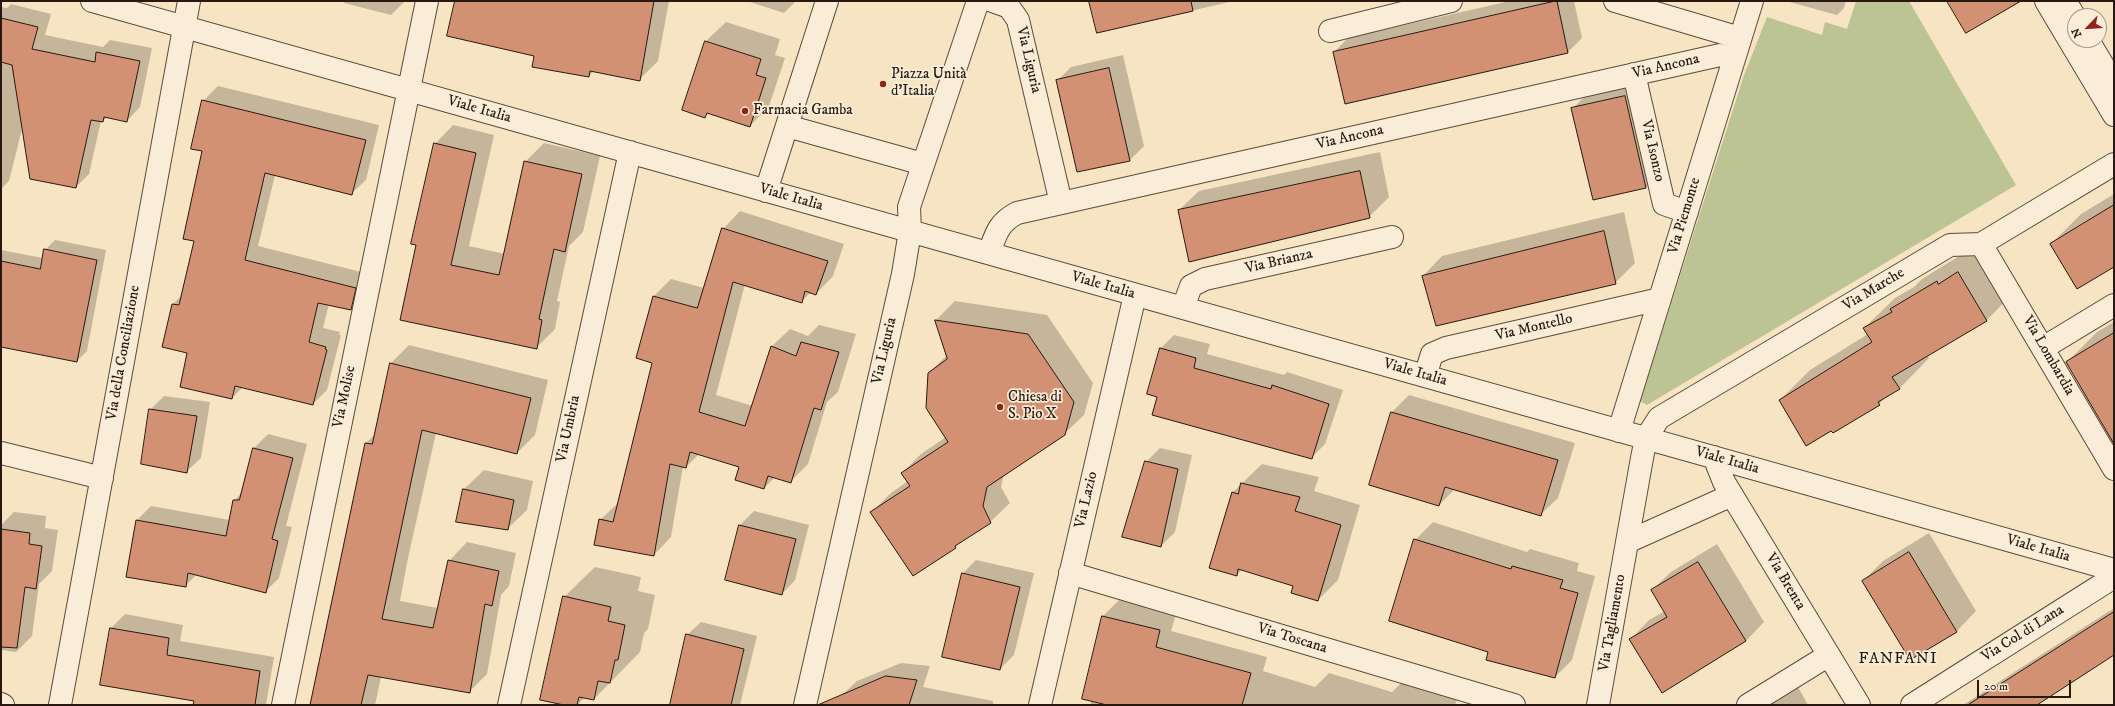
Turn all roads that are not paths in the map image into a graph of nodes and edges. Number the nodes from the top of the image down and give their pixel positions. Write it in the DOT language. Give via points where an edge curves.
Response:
graph roads {
  1 [pos="92,1"];
  2 [pos="190,1"];
  3 [pos="427,1"];
  4 [pos="827,1"];
  5 [pos="978,1"];
  6 [pos="992,1"];
  7 [pos="1451,1"];
  8 [pos="1615,1"];
  9 [pos="1752,1"];
  10 [pos="2046,1"];
  11 [pos="184,27"];
  12 [pos="1330,31"];
  13 [pos="1740,38"];
  14 [pos="2093,48"];
  15 [pos="1734,59"];
  16 [pos="1634,74"];
  17 [pos="2114,84"];
  18 [pos="408,90"];
  19 [pos="2114,115"];
  20 [pos="787,126"];
  21 [pos="630,152"];
  22 [pos="923,164"];
  23 [pos="2114,164"];
  24 [pos="766,191"];
  25 [pos="1061,203"];
  26 [pos="1687,212"];
  27 [pos="910,231"];
  28 [pos="1392,237"];
  29 [pos="1981,244"];
  30 [pos="989,253"];
  31 [pos="1134,294"];
  32 [pos="1660,299"];
  33 [pos="2114,305"];
  34 [pos="1183,308"];
  35 [pos="2043,348"];
  36 [pos="1425,376"];
  37 [pos="1619,431"];
  38 [pos="1646,438"];
  39 [pos="1,454"];
  40 [pos="1714,457"];
  41 [pos="2114,469"];
  42 [pos="102,478"];
  43 [pos="1732,495"];
  44 [pos="1627,542"];
  45 [pos="2114,570"];
  46 [pos="1070,573"];
  47 [pos="2114,577"];
  48 [pos="1829,655"];
  49 [pos="60,705"];
  50 [pos="283,705"];
  51 [pos="509,705"];
  52 [pos="805,705"];
  53 [pos="1040,705"];
  54 [pos="1514,705"];
  55 [pos="1598,705"];
  56 [pos="1748,705"];
  57 [pos="1859,705"];
  58 [pos="1912,705"];
  1 -- 11 [label="street, Viale Italia"];
  2 -- 11 [label="street, Via della Conciliazione"];
  3 -- 18 [label="street, Via Molise"];
  4 -- 20 [label="street"];
  5 -- 22 [label="street, Via Liguria"];
  6 -- 25 [label="street, Via Liguria" via="1009,7 1018,20"];
  7 -- 12 [label="street"];
  8 -- 13 [label="street"];
  9 -- 13 [label="street, Via Piemonte"];
  10 -- 19 [label="street"];
  11 -- 18 [label="street, Viale Italia"];
  11 -- 42 [label="street, Via della Conciliazione"];
  13 -- 15 [label="street, Via Piemonte"];
  14 -- 17 [label="street"];
  15 -- 16 [label="street, Via Ancona" via="1720,55"];
  15 -- 26 [label="street, Via Piemonte"];
  16 -- 25 [label="street, Via Ancona"];
  16 -- 26 [label="street, Via Isonzo" via="1664,204"];
  18 -- 21 [label="street, Viale Italia"];
  18 -- 50 [label="street, Via Molise"];
  20 -- 22 [label="street"];
  20 -- 24 [label="street"];
  21 -- 24 [label="street, Viale Italia"];
  21 -- 51 [label="street, Via Umbria"];
  22 -- 27 [label="street, Via Liguria" via="909,207"];
  23 -- 29 [label="street, Via Marche"];
  24 -- 27 [label="street, Viale Italia"];
  25 -- 30 [label="street, Via Ancona" via="1017,213 1005,220 996,231"];
  26 -- 32 [label="street, Via Piemonte"];
  27 -- 30 [label="street, Viale Italia"];
  27 -- 52 [label="street, Via Liguria" via="903,274"];
  28 -- 34 [label="street, Via Brianza" via="1205,279 1191,286"];
  29 -- 35 [label="street, Via Lombardia"];
  29 -- 38 [label="street, Via Marche" via="1950,245 1659,418"];
  30 -- 31 [label="street, Viale Italia"];
  31 -- 34 [label="street, Viale Italia"];
  31 -- 46 [label="street, Via Lazio"];
  32 -- 36 [label="street, Via Montello" via="1446,348 1432,354"];
  32 -- 37 [label="street, Via Piemonte"];
  33 -- 35 [label="street"];
  34 -- 36 [label="street, Viale Italia"];
  35 -- 41 [label="street, Via Lombardia"];
  36 -- 37 [label="street, Viale Italia"];
  37 -- 38 [label="street, Viale Italia"];
  38 -- 40 [label="street, Viale Italia"];
  38 -- 44 [label="street, Via Tagliamento"];
  39 -- 42 [label="street"];
  40 -- 43 [label="street, Via Brenta"];
  40 -- 45 [label="street, Viale Italia"];
  42 -- 49 [label="street, Via della Conciliazione"];
  43 -- 44 [label="street"];
  43 -- 48 [label="street, Via Brenta"];
  44 -- 55 [label="street, Via Tagliamento"];
  46 -- 53 [label="street, Via Lazio"];
  46 -- 54 [label="street, Via Toscana"];
  47 -- 58 [label="street, Via Col di Lana"];
  48 -- 56 [label="street"];
  48 -- 57 [label="street, Via Brenta"];
}
